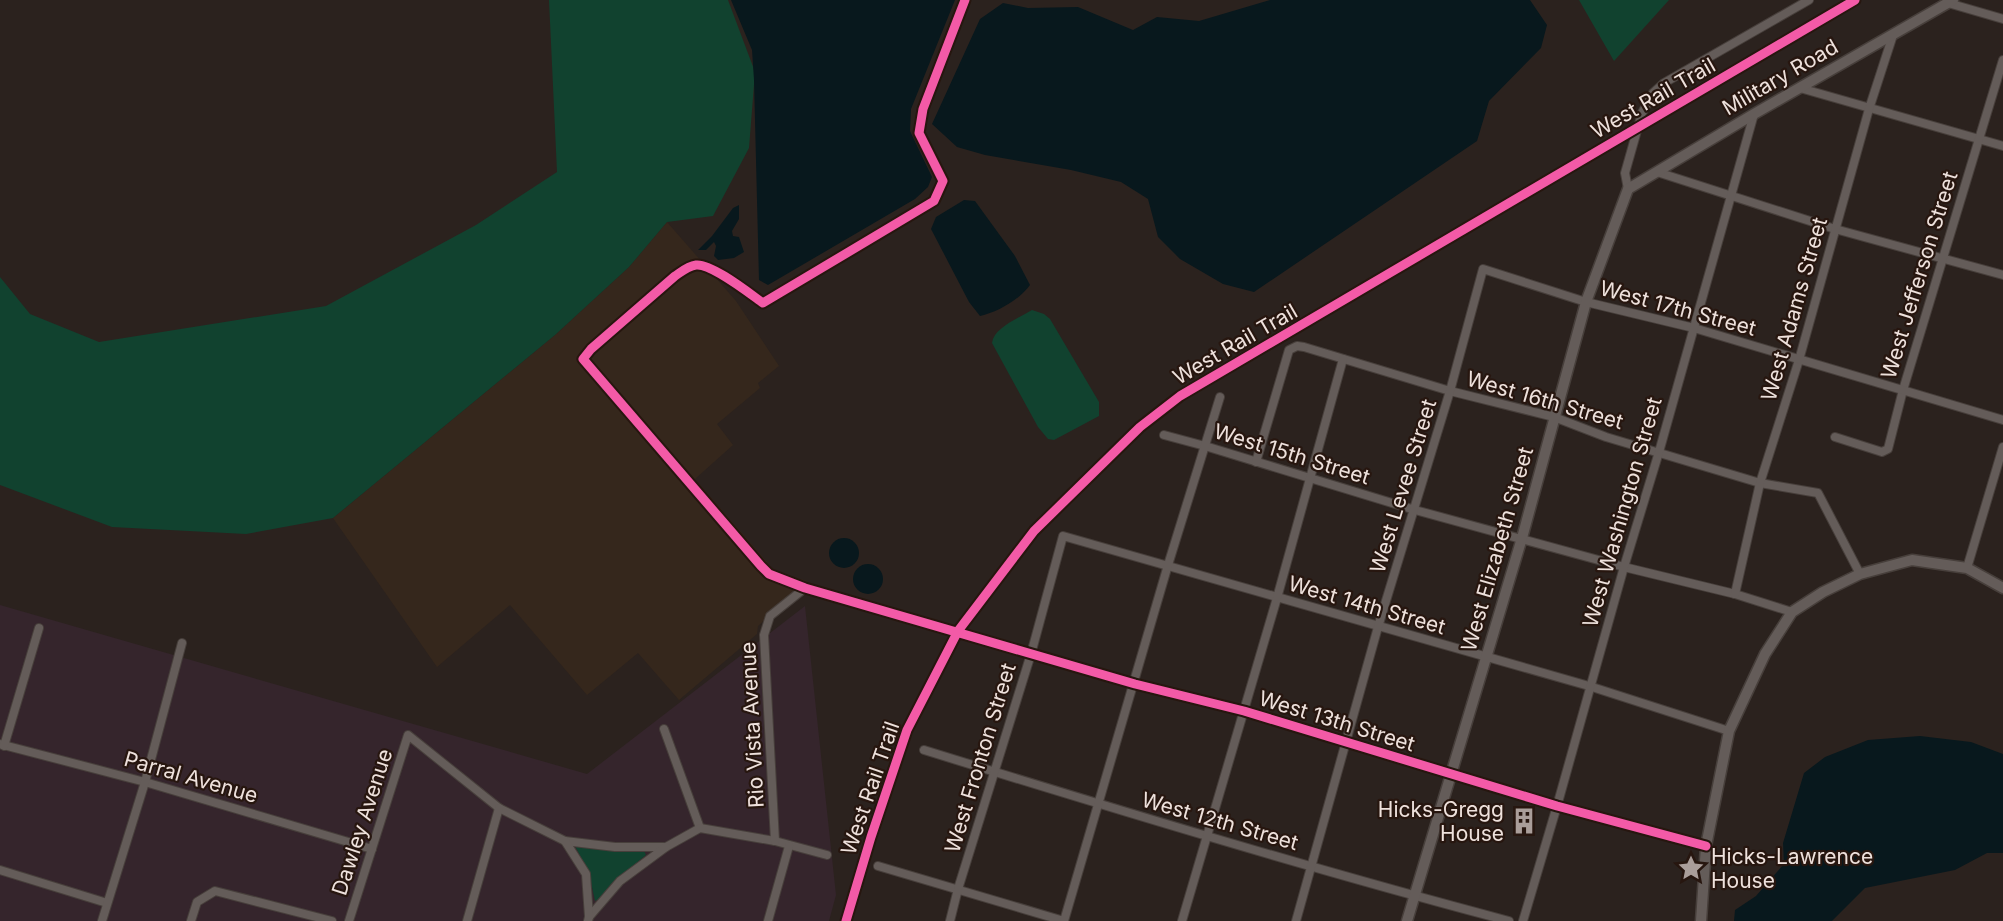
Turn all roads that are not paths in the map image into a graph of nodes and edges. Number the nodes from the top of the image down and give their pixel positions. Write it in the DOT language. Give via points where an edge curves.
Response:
graph roads {
  1 [pos="965,0"];
  2 [pos="1809,0"];
  3 [pos="1951,2"];
  4 [pos="2003,19"];
  5 [pos="1893,35"];
  6 [pos="2003,60"];
  7 [pos="1800,88"];
  8 [pos="1869,109"];
  9 [pos="1755,114"];
  10 [pos="1978,139"];
  11 [pos="2003,146"];
  12 [pos="1657,171"];
  13 [pos="1628,189"];
  14 [pos="1732,195"];
  15 [pos="1836,229"];
  16 [pos="1944,258"];
  17 [pos="1483,269"];
  18 [pos="2003,275"];
  19 [pos="1586,302"];
  20 [pos="1694,328"];
  21 [pos="1343,359"];
  22 [pos="1799,360"];
  23 [pos="1903,390"];
  24 [pos="1450,391"];
  25 [pos="1220,398"];
  26 [pos="1554,417"];
  27 [pos="2003,420"];
  28 [pos="1164,435"];
  29 [pos="1835,437"];
  30 [pos="1205,446"];
  31 [pos="2003,447"];
  32 [pos="1659,452"];
  33 [pos="1256,462"];
  34 [pos="1310,479"];
  35 [pos="1760,483"];
  36 [pos="1414,510"];
  37 [pos="1063,536"];
  38 [pos="1522,538"];
  39 [pos="1168,565"];
  40 [pos="1624,567"];
  41 [pos="1967,568"];
  42 [pos="1860,574"];
  43 [pos="805,588"];
  44 [pos="2003,588"];
  45 [pos="1735,594"];
  46 [pos="1277,598"];
  47 [pos="1792,612"];
  48 [pos="1378,627"];
  49 [pos="39,628"];
  50 [pos="182,643"];
  51 [pos="1031,654"];
  52 [pos="1486,658"];
  53 [pos="1135,684"];
  54 [pos="1589,686"];
  55 [pos="1244,711"];
  56 [pos="664,729"];
  57 [pos="1729,730"];
  58 [pos="1345,741"];
  59 [pos="2,745"];
  60 [pos="924,750"];
  61 [pos="994,772"];
  62 [pos="1453,774"];
  63 [pos="145,782"];
  64 [pos="1098,805"];
  65 [pos="1557,806"];
  66 [pos="499,808"];
  67 [pos="700,828"];
  68 [pos="1206,835"];
  69 [pos="565,841"];
  70 [pos="775,841"];
  71 [pos="789,846"];
  72 [pos="1706,846"];
  73 [pos="666,847"];
  74 [pos="372,849"];
  75 [pos="827,855"];
  76 [pos="878,866"];
  77 [pos="1311,867"];
  78 [pos="0,870"];
  79 [pos="958,889"];
  80 [pos="1414,896"];
  81 [pos="107,903"];
  82 [pos="589,919"];
  83 [pos="102,921"];
  84 [pos="191,921"];
  85 [pos="332,921"];
  86 [pos="349,921"];
  87 [pos="467,921"];
  88 [pos="768,921"];
  89 [pos="950,921"];
  90 [pos="1064,921"];
  91 [pos="1182,921"];
  92 [pos="1296,921"];
  93 [pos="1407,921"];
  94 [pos="1509,921"];
  95 [pos="1523,921"];
  96 [pos="1701,921"];
  1 -- 43 [label="street, West 13th Street" via="923,109 919,133 943,181 934,201 763,303 712,268 699,264 689,267 591,348 583,359 761,566 770,574"];
  2 -- 13 [label="street" via="1653,93 1642,113 1625,173"];
  3 -- 4 [label="street"];
  3 -- 5 [label="street, Military Road"];
  5 -- 7 [label="street, Military Road"];
  5 -- 8 [label="street, West Adams Street"];
  6 -- 10 [label="street, West Jefferson Street"];
  7 -- 8 [label="street"];
  7 -- 9 [label="street, Military Road"];
  8 -- 10 [label="street"];
  8 -- 15 [label="street, West Adams Street"];
  9 -- 12 [label="street, Military Road"];
  9 -- 14 [label="street, West Washington Street"];
  10 -- 11 [label="street"];
  10 -- 16 [label="street, West Jefferson Street"];
  12 -- 13 [label="street, Military Road"];
  12 -- 14 [label="street"];
  13 -- 19 [label="street, West Elizabeth Street"];
  14 -- 15 [label="street"];
  14 -- 20 [label="street, West Washington Street"];
  15 -- 16 [label="street"];
  15 -- 22 [label="street, West Adams Street"];
  16 -- 18 [label="street"];
  16 -- 23 [label="street, West Jefferson Street"];
  17 -- 19 [label="street, West 17th Street"];
  17 -- 24 [label="street, West Levee Street"];
  19 -- 20 [label="street, West 17th Street"];
  19 -- 26 [label="street, West Elizabeth Street"];
  20 -- 22 [label="street, West 17th Street"];
  20 -- 32 [label="street, West Washington Street"];
  21 -- 24 [label="street, West 16th Street"];
  21 -- 33 [label="street, West 16th Street" via="1304,347 1289,350"];
  21 -- 34 [label="street"];
  22 -- 23 [label="street, West 17th Street"];
  22 -- 35 [label="street, West Adams Street"];
  23 -- 27 [label="street, West 17th Street"];
  23 -- 29 [label="street, West Jefferson Street" via="1888,448 1882,452"];
  24 -- 26 [label="street, West 16th Street"];
  24 -- 36 [label="street, West Levee Street"];
  25 -- 30 [label="street"];
  26 -- 32 [label="street, West 16th Street"];
  26 -- 38 [label="street, West Elizabeth Street"];
  28 -- 30 [label="street, West 15th Street"];
  30 -- 33 [label="street, West 15th Street"];
  30 -- 39 [label="street"];
  31 -- 41 [label="street"];
  32 -- 35 [label="street, West 16th Street"];
  32 -- 40 [label="street, West Washington Street"];
  33 -- 34 [label="street, West 15th Street"];
  34 -- 36 [label="street, West 15th Street"];
  34 -- 46 [label="street"];
  35 -- 42 [label="street, West 16th Street" via="1818,493"];
  35 -- 45 [label="street, West Adams Street"];
  36 -- 38 [label="street, West 15th Street"];
  36 -- 48 [label="street, West Levee Street"];
  37 -- 39 [label="street, West 14th Street"];
  37 -- 51 [label="street, West Fronton Street"];
  38 -- 40 [label="street, West 15th Street"];
  38 -- 52 [label="street, West Elizabeth Street"];
  39 -- 46 [label="street, West 14th Street"];
  39 -- 53 [label="street"];
  40 -- 45 [label="street, West 15th Street"];
  40 -- 54 [label="street, West Washington Street"];
  41 -- 42 [label="street" via="1912,560"];
  41 -- 44 [label="street"];
  42 -- 47 [label="street"];
  43 -- 51 [label="street, West 13th Street"];
  43 -- 70 [label="street, Rio Vista Avenue" via="770,616 764,635"];
  45 -- 47 [label="street, West 15th Street"];
  46 -- 48 [label="street, West 14th Street"];
  46 -- 55 [label="street"];
  47 -- 57 [label="street" via="1765,654"];
  48 -- 52 [label="street, West 14th Street"];
  48 -- 58 [label="street, West Levee Street"];
  49 -- 59 [label="street"];
  50 -- 63 [label="street"];
  51 -- 53 [label="street, West 13th Street"];
  51 -- 61 [label="street, West Fronton Street"];
  52 -- 54 [label="street, West 14th Street"];
  52 -- 62 [label="street, West Elizabeth Street"];
  53 -- 55 [label="street, West 13th Street"];
  53 -- 64 [label="street"];
  54 -- 57 [label="street, West 14th Street"];
  54 -- 65 [label="street, West Washington Street"];
  55 -- 58 [label="street, West 13th Street"];
  55 -- 68 [label="street"];
  56 -- 67 [label="street"];
  57 -- 72 [label="street"];
  58 -- 62 [label="street, West 13th Street"];
  58 -- 77 [label="street, West Levee Street"];
  59 -- 63 [label="street, Parral Avenue"];
  60 -- 61 [label="street, West 12th Street"];
  61 -- 64 [label="street, West 12th Street"];
  61 -- 79 [label="street, West Fronton Street"];
  62 -- 65 [label="street, West 13th Street"];
  62 -- 80 [label="street, West Elizabeth Street"];
  63 -- 74 [label="street, Parral Avenue"];
  63 -- 81 [label="street"];
  64 -- 68 [label="street, West 12th Street"];
  64 -- 90 [label="street"];
  65 -- 72 [label="street, West 13th Street"];
  65 -- 95 [label="street, West Washington Street"];
  66 -- 69 [label="street"];
  66 -- 74 [label="street, Dawley Avenue" via="408,735"];
  66 -- 87 [label="street"];
  67 -- 70 [label="street"];
  67 -- 73 [label="street"];
  68 -- 77 [label="street, West 12th Street"];
  68 -- 91 [label="street"];
  69 -- 73 [label="street" via="615,847"];
  69 -- 82 [label="street" via="585,874"];
  70 -- 71 [label="street"];
  71 -- 75 [label="street"];
  71 -- 88 [label="street"];
  72 -- 96 [label="street"];
  73 -- 82 [label="street" via="620,881"];
  74 -- 86 [label="street, Dawley Avenue"];
  76 -- 79 [label="street"];
  77 -- 80 [label="street, West 12th Street"];
  77 -- 92 [label="street, West Levee Street"];
  78 -- 81 [label="street"];
  79 -- 89 [label="street, West Fronton Street"];
  79 -- 90 [label="street"];
  80 -- 93 [label="street, West Elizabeth Street"];
  80 -- 94 [label="street, West 12th Street"];
  81 -- 83 [label="street"];
  84 -- 85 [label="street" via="197,902 215,891"];
}
